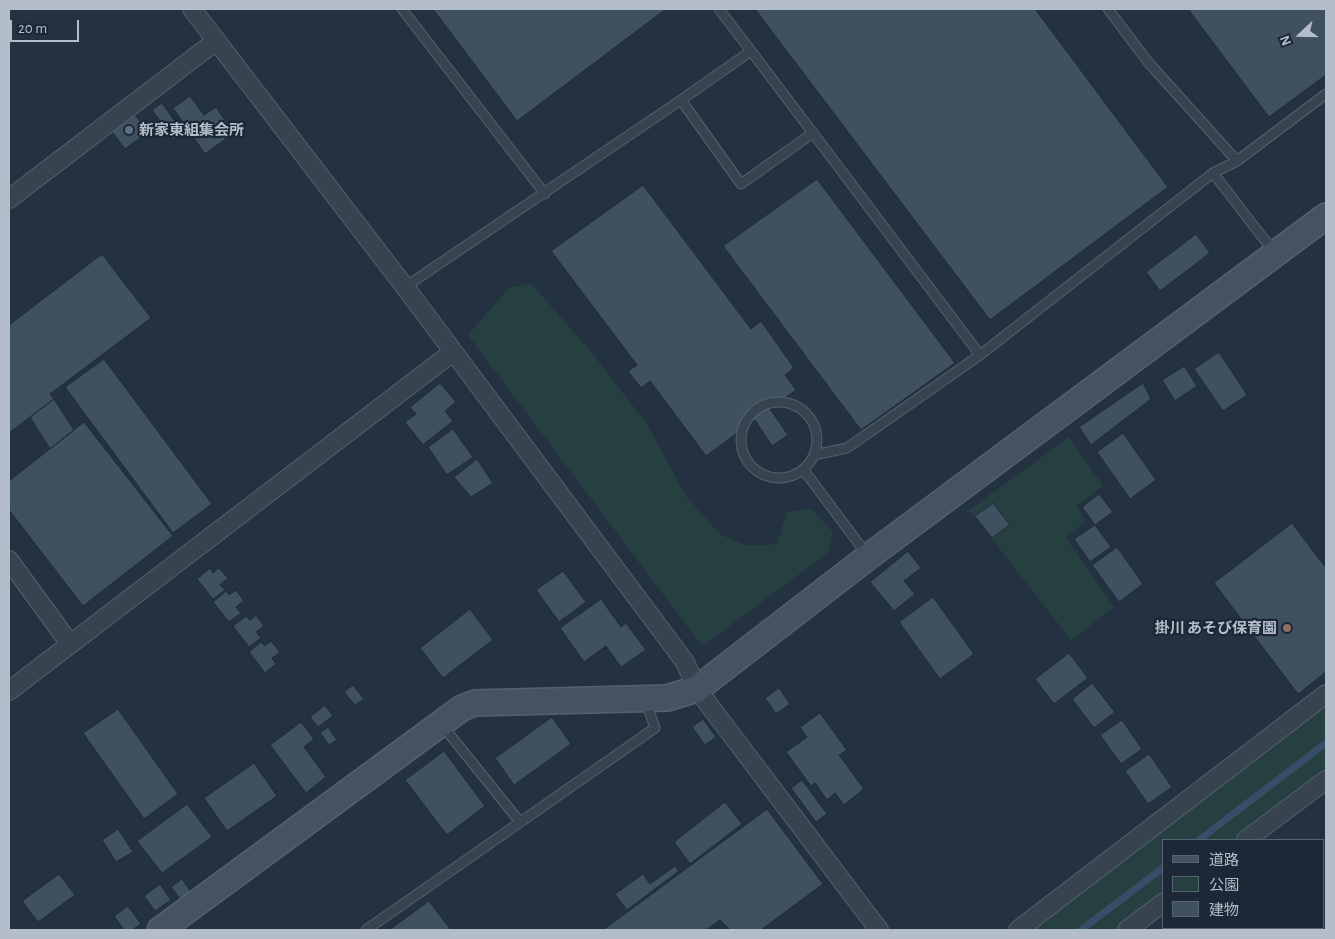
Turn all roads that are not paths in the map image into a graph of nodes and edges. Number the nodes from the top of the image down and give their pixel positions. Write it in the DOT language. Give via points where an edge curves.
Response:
graph roads {
  1 [pos="192,9"];
  2 [pos="402,9"];
  3 [pos="719,9"];
  4 [pos="1108,9"];
  5 [pos="216,42"];
  6 [pos="751,51"];
  7 [pos="1326,94"];
  8 [pos="681,100"];
  9 [pos="813,133"];
  10 [pos="1237,161"];
  11 [pos="1213,173"];
  12 [pos="545,194"];
  13 [pos="9,199"];
  14 [pos="1324,222"];
  15 [pos="1275,254"];
  16 [pos="405,287"];
  17 [pos="453,352"];
  18 [pos="980,354"];
  19 [pos="814,455"];
  20 [pos="803,469"];
  21 [pos="868,556"];
  22 [pos="9,560"];
  23 [pos="70,644"];
  24 [pos="697,688"];
  25 [pos="9,691"];
  26 [pos="1326,694"];
  27 [pos="645,699"];
  28 [pos="441,723"];
  29 [pos="1326,780"];
  30 [pos="520,822"];
  31 [pos="1247,839"];
  32 [pos="1162,904"];
  33 [pos="160,930"];
  34 [pos="366,930"];
  35 [pos="879,930"];
  36 [pos="1018,930"];
  37 [pos="1127,930"];
  1 -- 5 [label="street"];
  2 -- 12 [label="lane"];
  3 -- 6 [label="lane"];
  4 -- 10 [label="lane" via="1148,62"];
  5 -- 13 [label="street"];
  5 -- 16 [label="street"];
  6 -- 8 [label="lane"];
  6 -- 9 [label="lane"];
  7 -- 10 [label="lane"];
  8 -- 9 [label="lane" via="741,184"];
  8 -- 12 [label="lane"];
  9 -- 18 [label="lane"];
  10 -- 11 [label="lane"];
  11 -- 15 [label="lane"];
  11 -- 18 [label="lane"];
  12 -- 16 [label="lane"];
  14 -- 15 [label="street"];
  15 -- 21 [label="street"];
  16 -- 17 [label="street"];
  17 -- 23 [label="street"];
  17 -- 24 [label="street" via="686,662"];
  18 -- 19 [label="lane" via="847,448"];
  19 -- 20 [label="lane"];
  19 -- 20 [label="lane" via="816,430 811,418 791,404 772,404 755,411 747,420 742,444 752,466 774,478 786,478"];
  20 -- 21 [label="lane"];
  21 -- 24 [label="street"];
  22 -- 23 [label="street"];
  23 -- 25 [label="street"];
  24 -- 27 [label="street" via="667,698"];
  24 -- 35 [label="street"];
  26 -- 36 [label="street"];
  27 -- 28 [label="street" via="474,703"];
  27 -- 30 [label="lane" via="655,728"];
  28 -- 30 [label="lane"];
  28 -- 33 [label="street"];
  29 -- 31 [label="street"];
  30 -- 34 [label="lane"];
  32 -- 37 [label="street"];
}
